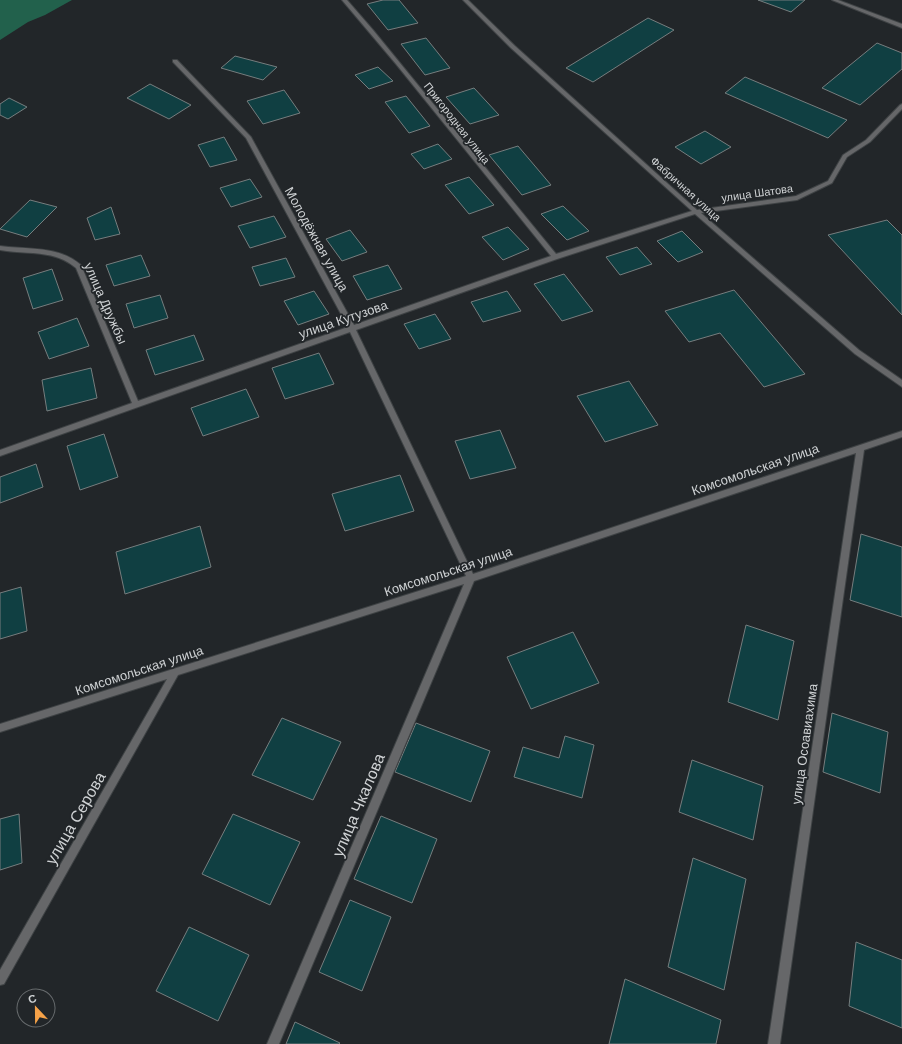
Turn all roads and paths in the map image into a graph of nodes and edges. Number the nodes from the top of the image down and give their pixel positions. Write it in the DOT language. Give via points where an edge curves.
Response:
graph roads {
  1 [pos="344,0"];
  2 [pos="465,0"];
  3 [pos="834,0"];
  4 [pos="902,26"];
  5 [pos="175,61"];
  6 [pos="902,106"];
  7 [pos="696,212"];
  8 [pos="0,248"];
  9 [pos="555,257"];
  10 [pos="352,328"];
  11 [pos="902,384"];
  12 [pos="136,404"];
  13 [pos="902,434"];
  14 [pos="860,448"];
  15 [pos="0,453"];
  16 [pos="472,578"];
  17 [pos="176,671"];
  18 [pos="0,728"];
  19 [pos="0,980"];
  20 [pos="273,1044"];
  21 [pos="774,1044"];
  1 -- 9 [label="street, Пригородная улица" via="378,38 504,198"];
  2 -- 7 [label="street, Фабричная улица" via="513,47"];
  3 -- 4 [label="street"];
  5 -- 10 [label="street, Молодёжная улица" via="248,137"];
  6 -- 7 [label="street, улица Шатова" via="868,141 845,156 830,182 797,198"];
  7 -- 9 [label="street, улица Кутузова"];
  7 -- 11 [label="street, Фабричная улица" via="857,352"];
  8 -- 12 [label="street, улица Дружбы" via="57,254 66,256 76,264"];
  9 -- 10 [label="street, улица Кутузова"];
  10 -- 12 [label="street, улица Кутузова"];
  10 -- 16 [label="street, Молодёжная улица"];
  12 -- 15 [label="street, улица Кутузова"];
  13 -- 14 [label="street, Комсомольская улица"];
  14 -- 16 [label="street, Комсомольская улица"];
  14 -- 21 [label="street, улица Осоавиахима"];
  16 -- 17 [label="street, Комсомольская улица"];
  16 -- 20 [label="street, улица Чкалова"];
  17 -- 18 [label="street, Комсомольская улица"];
  17 -- 19 [label="street, улица Серова"];
}
